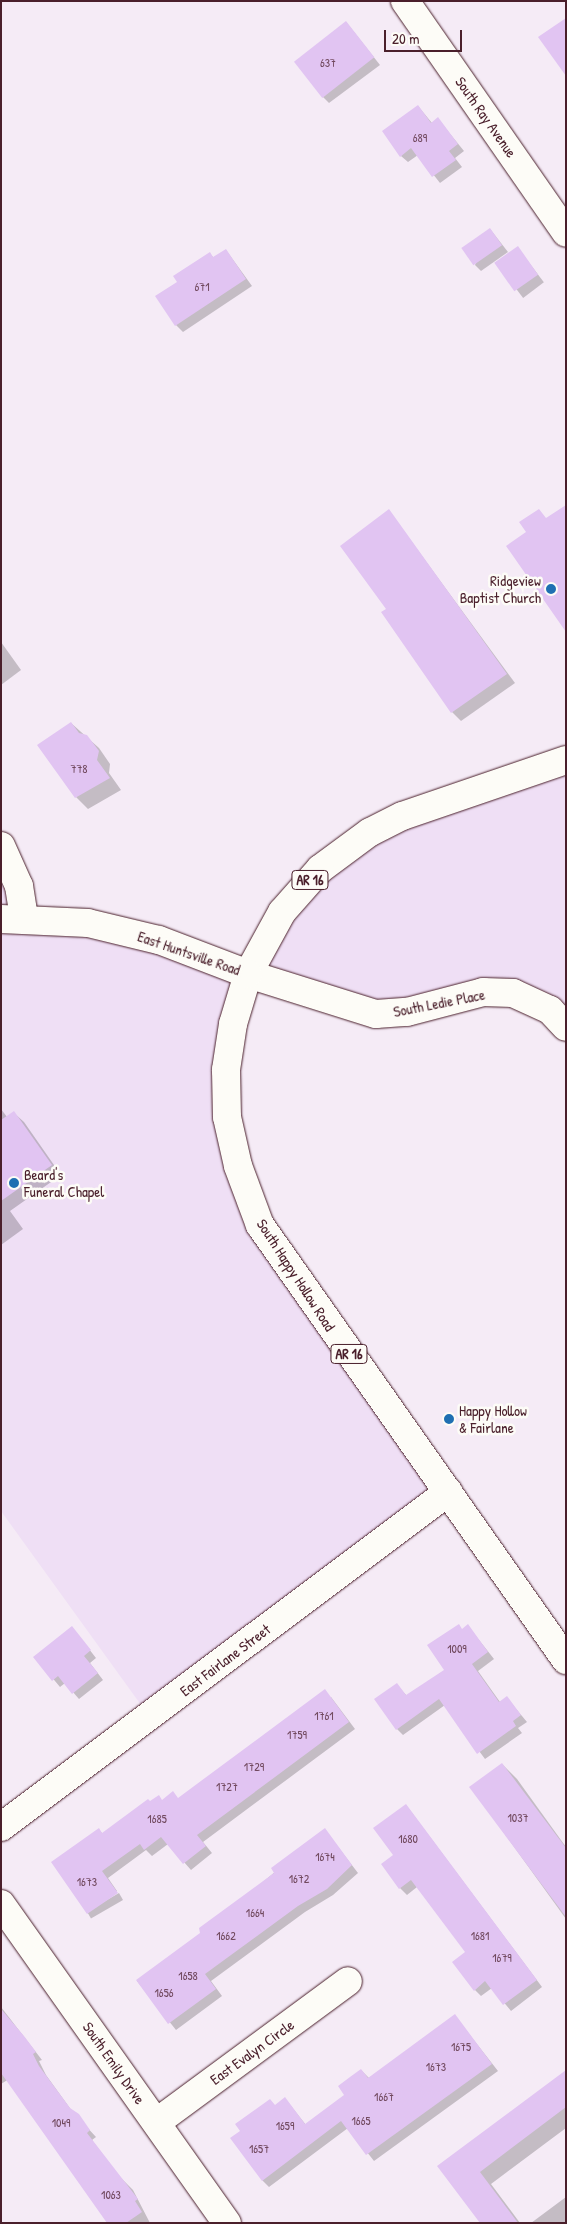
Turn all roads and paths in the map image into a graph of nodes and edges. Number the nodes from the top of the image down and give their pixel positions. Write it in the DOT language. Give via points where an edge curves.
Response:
graph roads {
  1 [pos="405,1"];
  2 [pos="566,233"];
  3 [pos="566,760"];
  4 [pos="1,846"];
  5 [pos="12,919"];
  6 [pos="248,974"];
  7 [pos="566,1027"];
  8 [pos="448,1492"];
  9 [pos="566,1660"];
  10 [pos="1,1827"];
  11 [pos="1,1904"];
  12 [pos="348,1981"];
  13 [pos="157,2122"];
  14 [pos="227,2223"];
  1 -- 2 [label="street, South Ray Avenue"];
  3 -- 6 [label="street, East Huntsville Road / AR 16" via="436,803 370,832 320,869 282,912"];
  4 -- 5 [label="street" via="19,886"];
  5 -- 6 [label="street, East Huntsville Road" via="88,923 159,940"];
  6 -- 7 [label="street, South Ledie Place" via="376,1014 407,1012 483,992 513,993 550,1010"];
  6 -- 8 [label="street, South Happy Hollow Road / AR 16" via="233,1024 226,1070 227,1117 238,1166 260,1225"];
  8 -- 9 [label="street, South Happy Hollow Road / AR 16"];
  8 -- 10 [label="street, East Fairlane Street"];
  11 -- 13 [label="street, South Emily Drive"];
  12 -- 13 [label="street, East Evalyn Circle"];
  13 -- 14 [label="street, South Emily Drive"];
}
